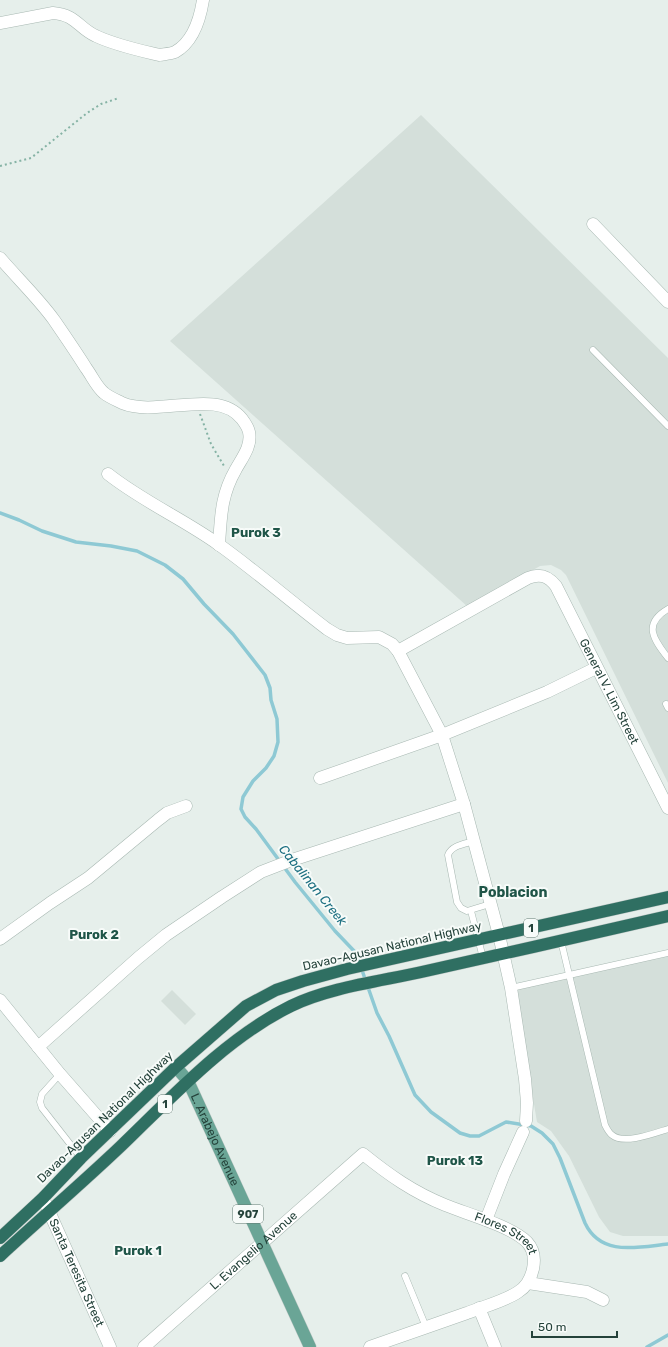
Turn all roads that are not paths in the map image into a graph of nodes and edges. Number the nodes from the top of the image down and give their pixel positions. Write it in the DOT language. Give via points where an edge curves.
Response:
graph roads {
  1 [pos="203,0"];
  2 [pos="0,23"];
  3 [pos="593,224"];
  4 [pos="0,258"];
  5 [pos="668,302"];
  6 [pos="594,350"];
  7 [pos="668,426"];
  8 [pos="108,474"];
  9 [pos="219,545"];
  10 [pos="668,609"];
  11 [pos="398,651"];
  12 [pos="668,658"];
  13 [pos="596,668"];
  14 [pos="442,735"];
  15 [pos="320,778"];
  16 [pos="464,804"];
  17 [pos="186,806"];
  18 [pos="668,808"];
  19 [pos="474,841"];
  20 [pos="668,897"];
  21 [pos="490,904"];
  22 [pos="471,911"];
  23 [pos="668,916"];
  24 [pos="499,935"];
  25 [pos="0,939"];
  26 [pos="479,940"];
  27 [pos="561,941"];
  28 [pos="502,953"];
  29 [pos="668,953"];
  30 [pos="483,958"];
  31 [pos="569,974"];
  32 [pos="511,988"];
  33 [pos="0,1000"];
  34 [pos="38,1047"];
  35 [pos="176,1067"];
  36 [pos="60,1074"];
  37 [pos="188,1081"];
  38 [pos="668,1129"];
  39 [pos="110,1131"];
  40 [pos="363,1154"];
  41 [pos="81,1158"];
  42 [pos="43,1198"];
  43 [pos="49,1211"];
  44 [pos="486,1220"];
  45 [pos="0,1238"];
  46 [pos="261,1243"];
  47 [pos="0,1256"];
  48 [pos="405,1276"];
  49 [pos="528,1283"];
  50 [pos="603,1300"];
  51 [pos="479,1308"];
  52 [pos="426,1327"];
  53 [pos="110,1347"];
  54 [pos="144,1347"];
  55 [pos="310,1347"];
  56 [pos="370,1347"];
  57 [pos="495,1347"];
  1 -- 2 [label="street" via="199,18 190,37 175,52 168,54 159,55 102,39 72,18 61,14"];
  3 -- 5 [label="street"];
  4 -- 9 [label="street" via="38,300 95,382 114,399 138,407 163,408 206,404 225,407 240,416 249,432 248,445 223,498"];
  6 -- 7 [label="lane"];
  8 -- 9 [label="street" via="123,486"];
  9 -- 11 [label="street" via="332,632 347,638 380,637"];
  10 -- 12 [label="lane" via="658,616 652,629 654,638"];
  11 -- 13 [label="street, General V. Lim Street" via="535,575 548,577 556,586"];
  11 -- 14 [label="street"];
  13 -- 14 [label="street" via="547,692"];
  13 -- 18 [label="street, General V. Lim Street"];
  14 -- 15 [label="street"];
  14 -- 16 [label="street"];
  16 -- 19 [label="street"];
  16 -- 34 [label="street" via="261,872 166,935"];
  17 -- 25 [label="street" via="167,813 88,878"];
  19 -- 21 [label="street"];
  19 -- 22 [label="lane" via="450,850 448,856 458,905 464,910"];
  20 -- 24 [label="highway, Davao-Agusan National Highway / 1"];
  21 -- 22 [label="lane"];
  21 -- 24 [label="street"];
  22 -- 26 [label="lane"];
  23 -- 27 [label="highway, 1"];
  24 -- 26 [label="highway, Davao-Agusan National Highway / 1"];
  24 -- 28 [label="street"];
  26 -- 30 [label="lane"];
  26 -- 35 [label="highway, Davao-Agusan National Highway / 1" via="347,969 276,990 246,1006"];
  27 -- 28 [label="highway, 1"];
  27 -- 31 [label="lane"];
  28 -- 30 [label="highway, 1"];
  28 -- 32 [label="street"];
  29 -- 31 [label="lane"];
  30 -- 37 [label="highway, 1" via="318,995 291,1006 261,1023 228,1047"];
  31 -- 32 [label="lane"];
  31 -- 38 [label="lane" via="608,1130 612,1136 624,1139"];
  32 -- 44 [label="street" via="527,1104 524,1126"];
  33 -- 34 [label="street"];
  34 -- 36 [label="street"];
  35 -- 37 [label="main road, L. Arabejo Avenue / 907"];
  35 -- 39 [label="highway, Davao-Agusan National Highway / 1"];
  36 -- 39 [label="street"];
  36 -- 41 [label="lane" via="42,1094 40,1102"];
  37 -- 43 [label="highway, 1"];
  37 -- 46 [label="main road, L. Arabejo Avenue / 907"];
  39 -- 41 [label="highway, Davao-Agusan National Highway / 1"];
  40 -- 44 [label="street, Flores Street" via="394,1179 415,1191"];
  40 -- 46 [label="street, L. Evangelio Avenue"];
  41 -- 42 [label="highway, Davao-Agusan National Highway / 1"];
  42 -- 43 [label="street, Santa Teresita Street"];
  42 -- 45 [label="highway, Davao-Agusan National Highway / 1"];
  43 -- 47 [label="highway, 1"];
  43 -- 53 [label="street, Santa Teresita Street"];
  44 -- 49 [label="street, Flores Street" via="522,1237 532,1249 533,1266"];
  46 -- 54 [label="street, L. Evangelio Avenue"];
  46 -- 55 [label="main road, L. Arabejo Avenue / 907"];
  48 -- 52 [label="lane"];
  49 -- 50 [label="street" via="587,1292"];
  49 -- 51 [label="street" via="516,1294"];
  51 -- 52 [label="street"];
  51 -- 57 [label="street"];
  52 -- 56 [label="street"];
}
